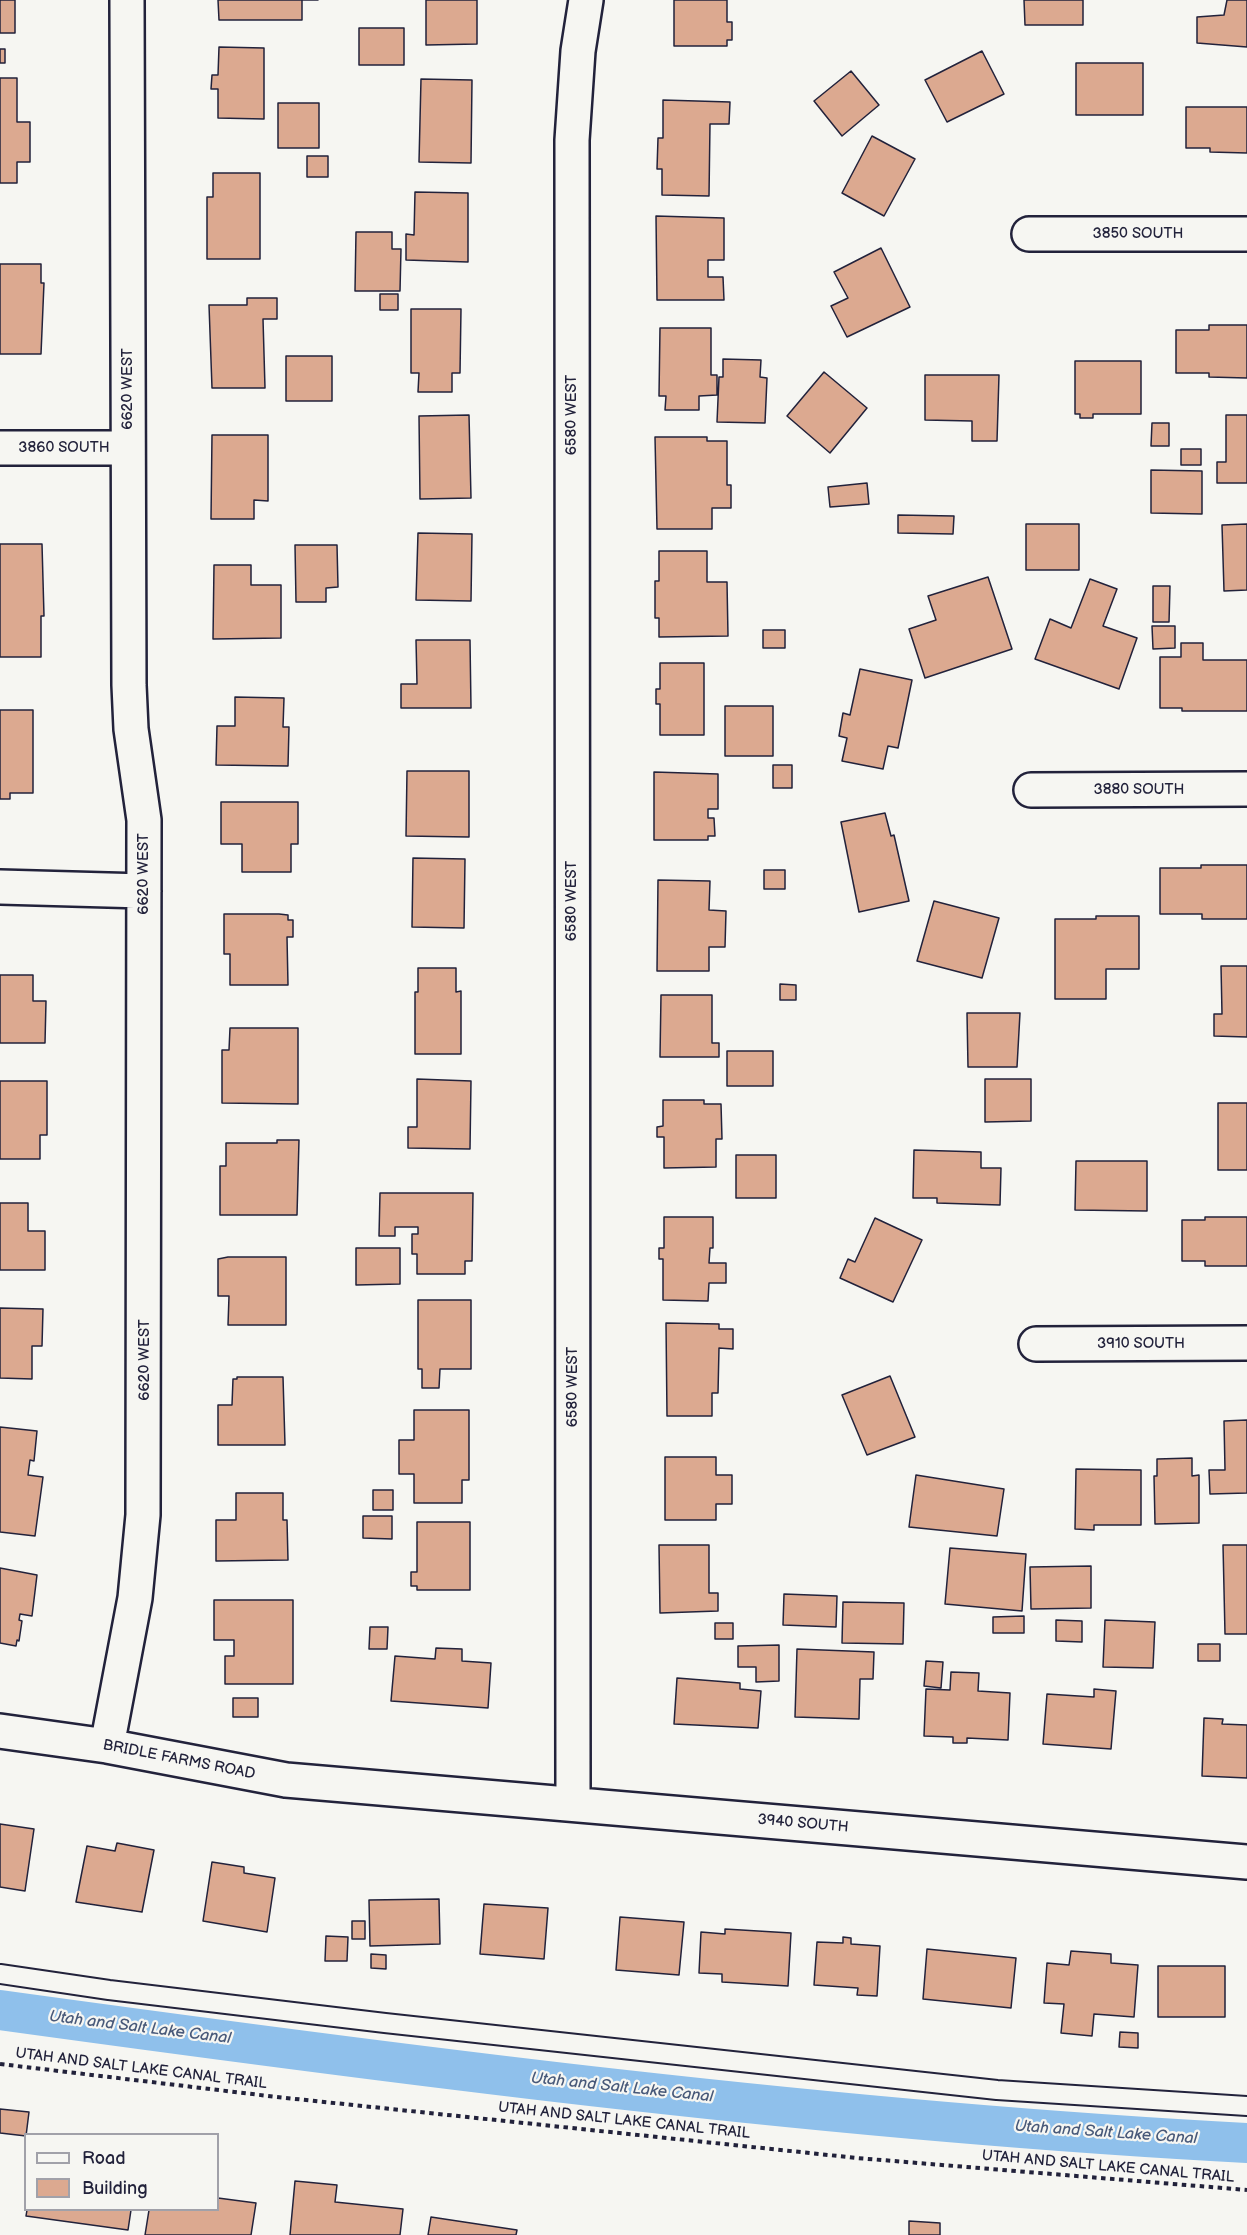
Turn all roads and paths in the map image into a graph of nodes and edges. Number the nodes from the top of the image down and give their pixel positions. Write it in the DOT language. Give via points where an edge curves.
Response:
graph roads {
  1 [pos="127,0"];
  2 [pos="586,0"];
  3 [pos="1029,234"];
  4 [pos="1247,234"];
  5 [pos="0,448"];
  6 [pos="128,448"];
  7 [pos="1247,789"];
  8 [pos="1031,790"];
  9 [pos="0,887"];
  10 [pos="144,891"];
  11 [pos="1247,1343"];
  12 [pos="1036,1344"];
  13 [pos="0,1731"];
  14 [pos="107,1746"];
  15 [pos="359,1788"];
  16 [pos="573,1804"];
  17 [pos="1247,1862"];
  18 [pos="0,1974"];
  19 [pos="0,2064"];
  20 [pos="1247,2106"];
  21 [pos="1247,2190"];
  1 -- 6 [label="street, 6620 WEST"];
  2 -- 16 [label="street, 6580 WEST" via="572,140"];
  3 -- 4 [label="street, 3850 SOUTH"];
  5 -- 6 [label="street, 3860 SOUTH"];
  6 -- 10 [label="street, 6620 WEST" via="129,706 143,803"];
  7 -- 8 [label="street, 3880 SOUTH"];
  9 -- 10 [label="street"];
  10 -- 14 [label="street, 6620 WEST" via="143,1515 135,1598"];
  11 -- 12 [label="street, 3910 SOUTH"];
  13 -- 14 [label="street, BRIDLE FARMS ROAD"];
  14 -- 15 [label="street, BRIDLE FARMS ROAD" via="239,1773"];
  15 -- 16 [label="street, 3940 SOUTH"];
  16 -- 17 [label="street, 3940 SOUTH"];
  18 -- 20 [label="lane" via="385,2023 997,2090"];
  19 -- 21 [label="path, UTAH AND SALT LAKE CANAL TRAIL" via="857,2158"];
}
